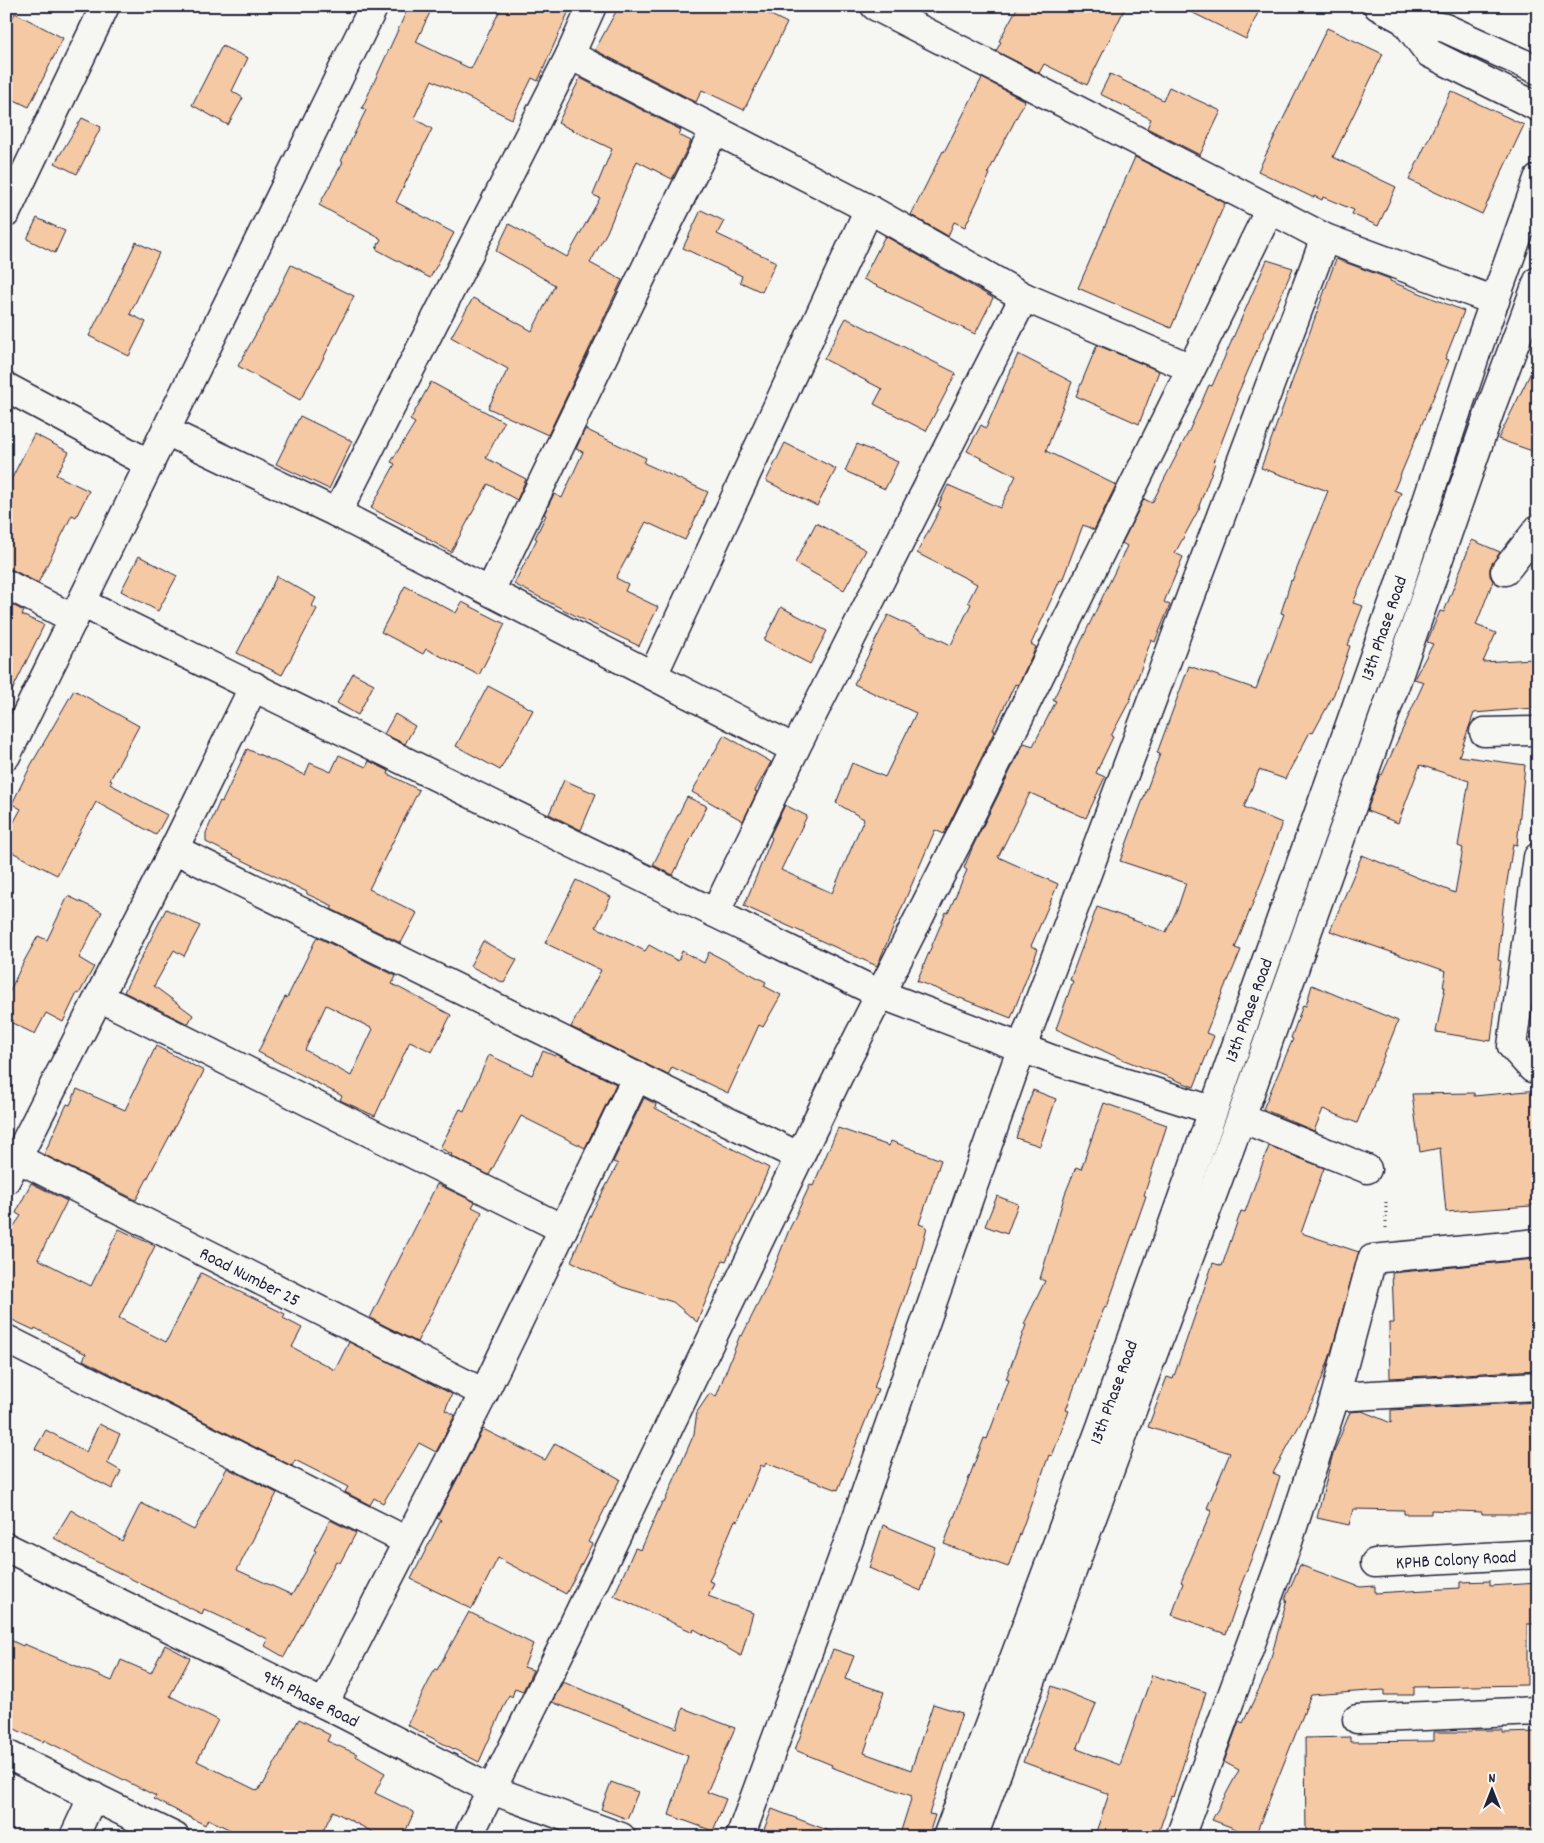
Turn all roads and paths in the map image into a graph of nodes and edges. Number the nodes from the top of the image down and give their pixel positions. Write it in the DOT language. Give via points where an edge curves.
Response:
graph roads {
  1 [pos="105,6"];
  2 [pos="374,6"];
  3 [pos="592,6"];
  4 [pos="875,6"];
  5 [pos="1378,6"];
  6 [pos="1404,20"];
  7 [pos="1479,43"];
  8 [pos="570,55"];
  9 [pos="1538,70"];
  10 [pos="1465,71"];
  11 [pos="1538,107"];
  12 [pos="715,129"];
  13 [pos="1538,179"];
  14 [pos="869,209"];
  15 [pos="1270,209"];
  16 [pos="6,213"];
  17 [pos="1325,238"];
  18 [pos="1538,281"];
  19 [pos="1024,297"];
  20 [pos="1494,301"];
  21 [pos="1191,368"];
  22 [pos="6,387"];
  23 [pos="166,431"];
  24 [pos="150,464"];
  25 [pos="337,513"];
  26 [pos="1538,529"];
  27 [pos="1505,571"];
  28 [pos="6,584"];
  29 [pos="490,592"];
  30 [pos="78,611"];
  31 [pos="653,675"];
  32 [pos="254,686"];
  33 [pos="1538,731"];
  34 [pos="1484,732"];
  35 [pos="796,748"];
  36 [pos="6,756"];
  37 [pos="174,849"];
  38 [pos="1538,857"];
  39 [pos="715,913"];
  40 [pos="880,994"];
  41 [pos="99,997"];
  42 [pos="1251,1000"];
  43 [pos="1279,1012"];
  44 [pos="1022,1047"];
  45 [pos="1538,1068"];
  46 [pos="637,1076"];
  47 [pos="1212,1110"];
  48 [pos="1241,1118"];
  49 [pos="800,1157"];
  50 [pos="12,1169"];
  51 [pos="1367,1169"];
  52 [pos="1176,1214"];
  53 [pos="1201,1225"];
  54 [pos="563,1229"];
  55 [pos="1538,1243"];
  56 [pos="6,1340"];
  57 [pos="1538,1386"];
  58 [pos="484,1393"];
  59 [pos="1335,1397"];
  60 [pos="408,1541"];
  61 [pos="6,1547"];
  62 [pos="1538,1554"];
  63 [pos="1374,1563"];
  64 [pos="324,1704"];
  65 [pos="1538,1711"];
  66 [pos="1357,1720"];
  67 [pos="6,1754"];
  68 [pos="492,1790"];
  69 [pos="93,1796"];
  70 [pos="572,1828"];
  71 [pos="74,1837"];
  72 [pos="175,1837"];
  73 [pos="468,1837"];
  74 [pos="621,1837"];
  75 [pos="740,1837"];
  76 [pos="947,1837"];
  77 [pos="973,1837"];
  78 [pos="1180,1837"];
  1 -- 16 [label="street"];
  2 -- 23 [label="street"];
  3 -- 8 [label="street"];
  4 -- 15 [label="street"];
  5 -- 6 [label="street"];
  6 -- 7 [label="street" via="1445,28"];
  6 -- 10 [label="street" via="1429,53"];
  7 -- 9 [label="street"];
  7 -- 10 [label="street"];
  8 -- 12 [label="street"];
  8 -- 25 [label="street"];
  10 -- 11 [label="street"];
  12 -- 14 [label="street"];
  12 -- 29 [label="street"];
  13 -- 20 [label="street, 13th Phase Road"];
  14 -- 19 [label="street"];
  14 -- 31 [label="street"];
  15 -- 17 [label="street"];
  15 -- 21 [label="street"];
  17 -- 20 [label="street"];
  17 -- 44 [label="street"];
  18 -- 43 [label="street, 13th Phase Road"];
  19 -- 21 [label="street"];
  19 -- 35 [label="street"];
  20 -- 42 [label="street, 13th Phase Road" via="1396,592"];
  21 -- 40 [label="street"];
  22 -- 24 [label="street"];
  23 -- 24 [label="street"];
  23 -- 25 [label="street"];
  24 -- 30 [label="street"];
  25 -- 29 [label="street"];
  26 -- 27 [label="street"];
  28 -- 30 [label="street"];
  29 -- 31 [label="street"];
  30 -- 32 [label="street"];
  30 -- 36 [label="street"];
  31 -- 35 [label="street"];
  32 -- 37 [label="street"];
  32 -- 39 [label="street"];
  33 -- 34 [label="street"];
  35 -- 39 [label="street"];
  37 -- 41 [label="street"];
  37 -- 46 [label="street"];
  38 -- 45 [label="street" via="1512,1046 1532,1068"];
  39 -- 40 [label="street"];
  40 -- 44 [label="street"];
  40 -- 49 [label="street"];
  41 -- 50 [label="street"];
  41 -- 54 [label="street"];
  42 -- 43 [label="street"];
  42 -- 47 [label="street, 13th Phase Road"];
  43 -- 48 [label="street, 13th Phase Road"];
  44 -- 47 [label="street" via="1059,1062"];
  44 -- 75 [label="street" via="842,1560"];
  46 -- 49 [label="street"];
  46 -- 54 [label="street"];
  47 -- 52 [label="street, 13th Phase Road"];
  48 -- 51 [label="street"];
  48 -- 53 [label="street, 13th Phase Road"];
  49 -- 68 [label="street"];
  50 -- 58 [label="street, Road Number 25"];
  52 -- 53 [label="street"];
  52 -- 76 [label="street, 13th Phase Road" via="1102,1427"];
  53 -- 77 [label="street, 13th Phase Road"];
  54 -- 58 [label="street"];
  55 -- 59 [label="street" via="1372,1259"];
  56 -- 60 [label="street"];
  57 -- 59 [label="street"];
  58 -- 60 [label="street"];
  59 -- 78 [label="street" via="1288,1545"];
  60 -- 64 [label="street"];
  61 -- 64 [label="street, 9th Phase Road"];
  62 -- 63 [label="street, KPHB Colony Road"];
  64 -- 68 [label="street, 9th Phase Road"];
  65 -- 66 [label="street"];
  67 -- 69 [label="street"];
  68 -- 70 [label="street, 9th Phase Road"];
  68 -- 73 [label="street"];
  69 -- 71 [label="street"];
  69 -- 72 [label="street"];
  70 -- 74 [label="street, 9th Phase Road"];
}
